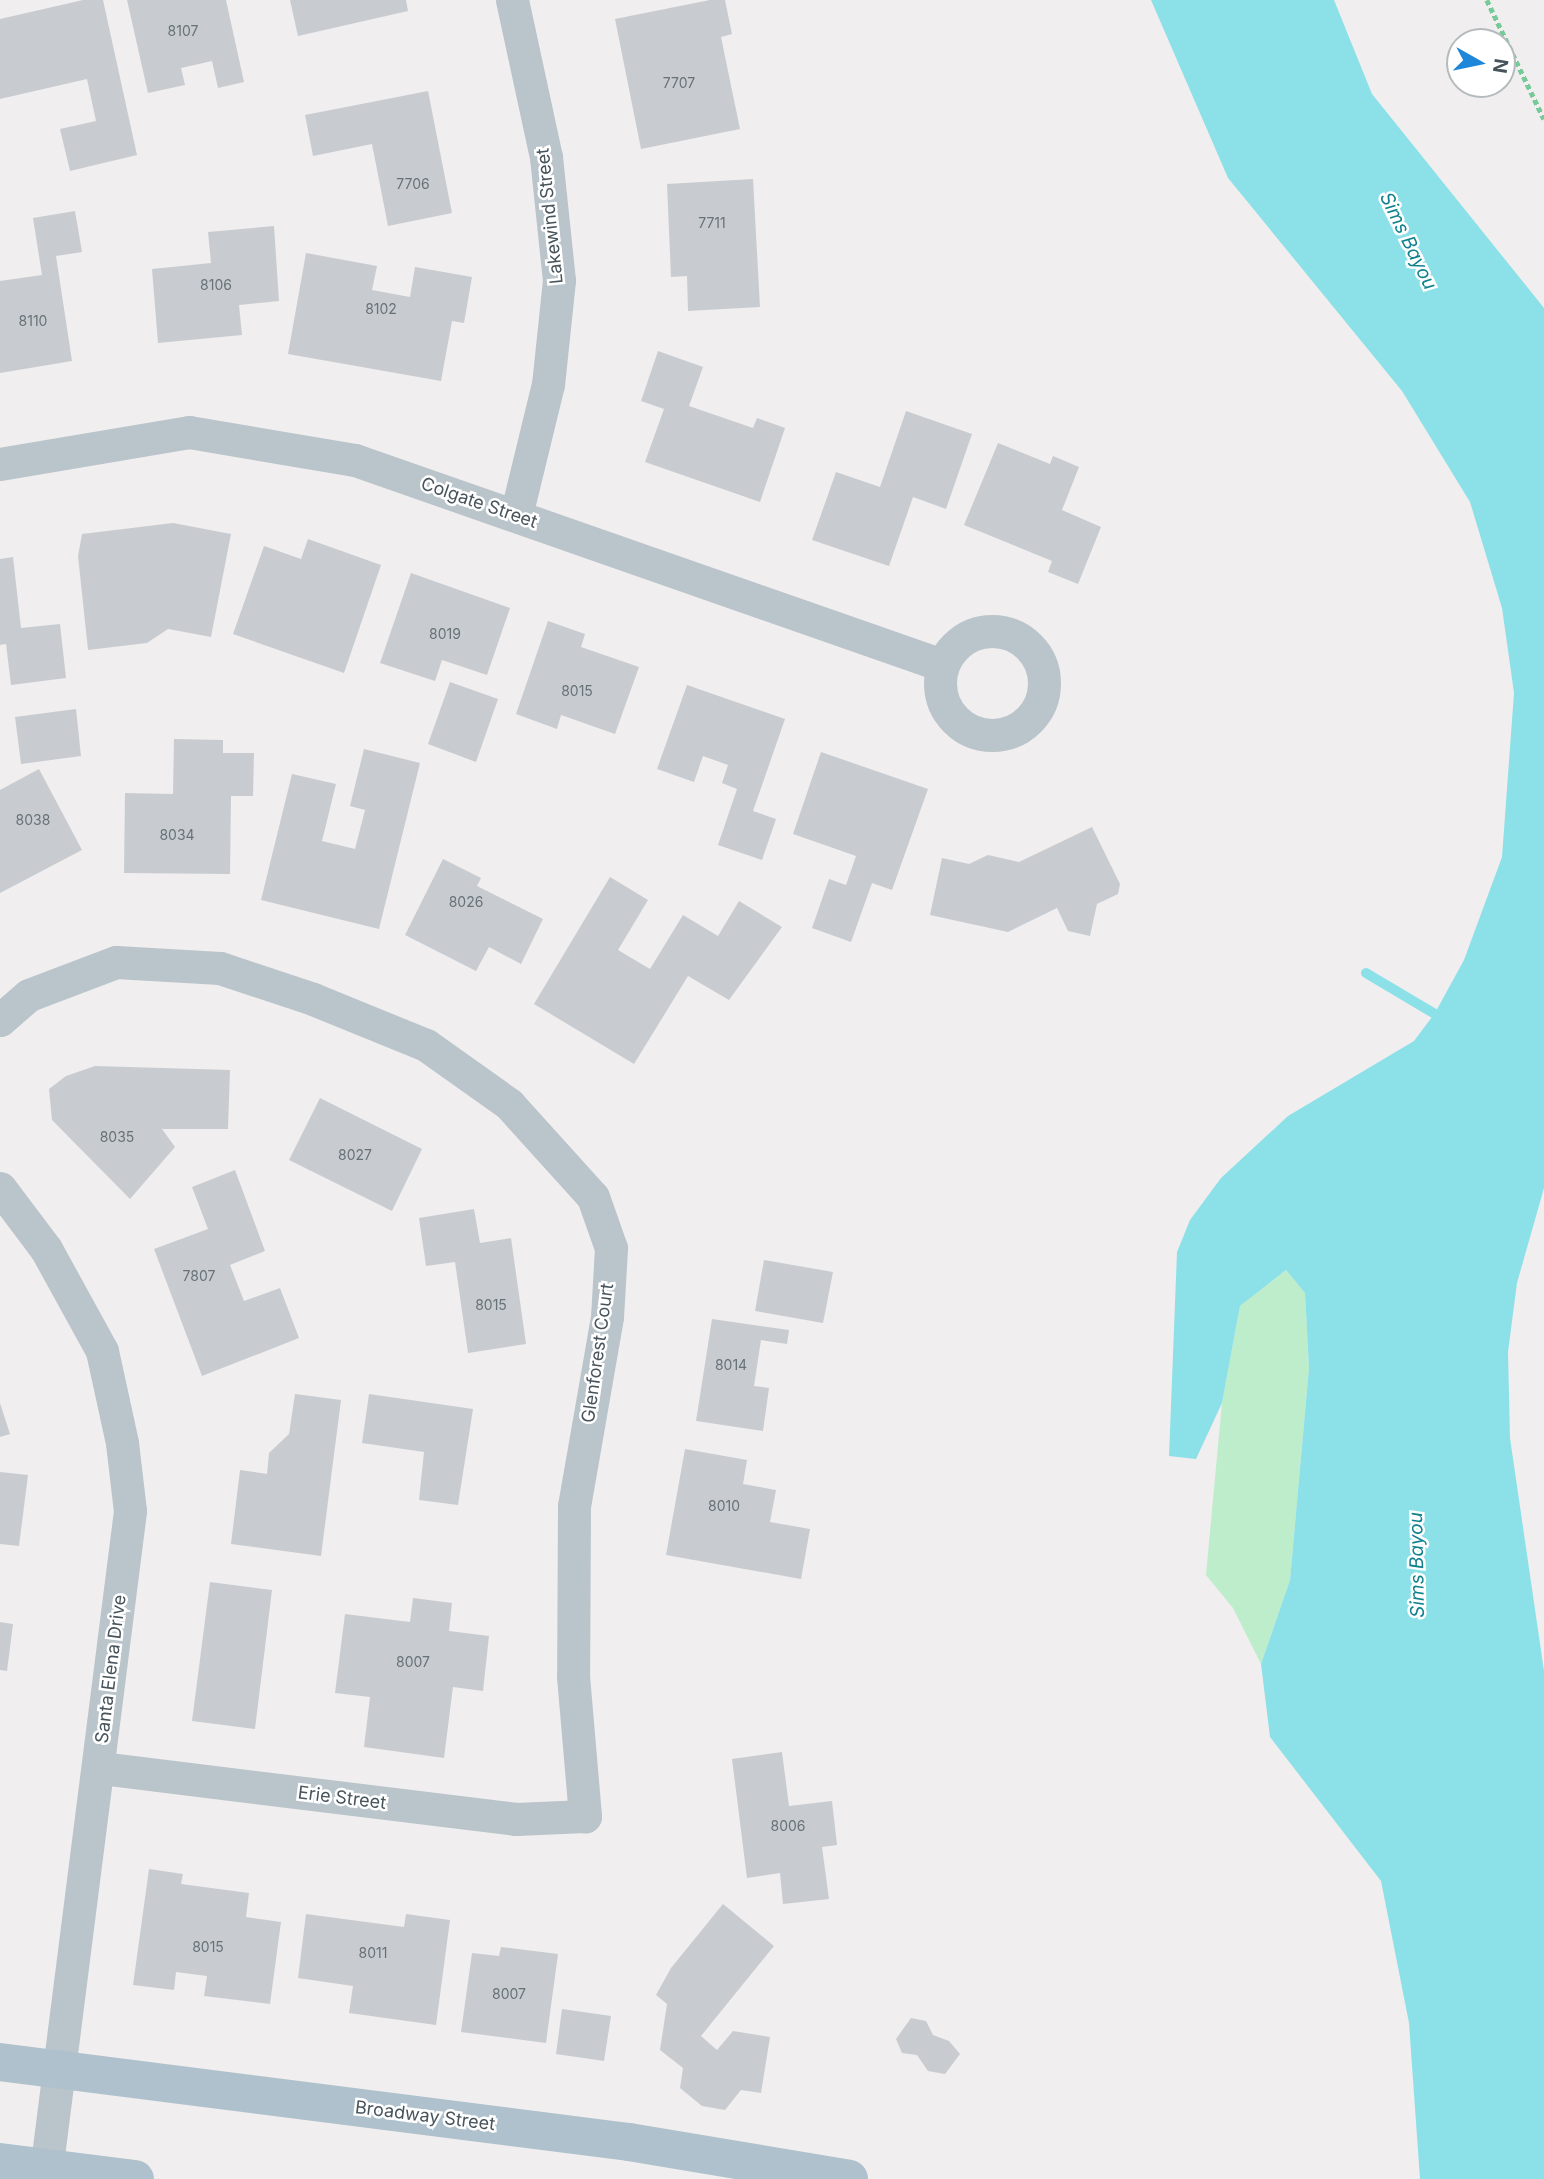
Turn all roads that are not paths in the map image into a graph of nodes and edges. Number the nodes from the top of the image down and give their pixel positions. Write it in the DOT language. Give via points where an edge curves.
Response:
graph roads {
  1 [pos="512,0"];
  2 [pos="0,464"];
  3 [pos="516,515"];
  4 [pos="942,664"];
  5 [pos="0,1020"];
  6 [pos="0,1188"];
  7 [pos="100,1768"];
  8 [pos="585,1816"];
  9 [pos="0,2062"];
  10 [pos="59,2070"];
  11 [pos="0,2161"];
  12 [pos="45,2173"];
  13 [pos="135,2179"];
  14 [pos="849,2179"];
  1 -- 3 [label="street, Lakewind Street" via="546,157 559,280 548,384"];
  2 -- 3 [label="street, Colgate Street" via="189,432 355,460"];
  3 -- 4 [label="street, Colgate Street"];
  5 -- 8 [label="street, Glenforest Court" via="29,995 116,962 220,968 426,1045 509,1104 593,1197 611,1248 607,1317 574,1506 573,1676"];
  6 -- 7 [label="street, Santa Elena Drive" via="46,1249 102,1351 122,1443 130,1511"];
  7 -- 8 [label="street, Erie Street" via="516,1819"];
  7 -- 10 [label="street, Santa Elena Drive"];
  9 -- 10 [label="main road, Broadway Street"];
  10 -- 12 [label="street, Santa Elena Drive"];
  10 -- 14 [label="main road, Broadway Street" via="629,2142"];
  11 -- 12 [label="main road"];
  12 -- 13 [label="main road"];
}
